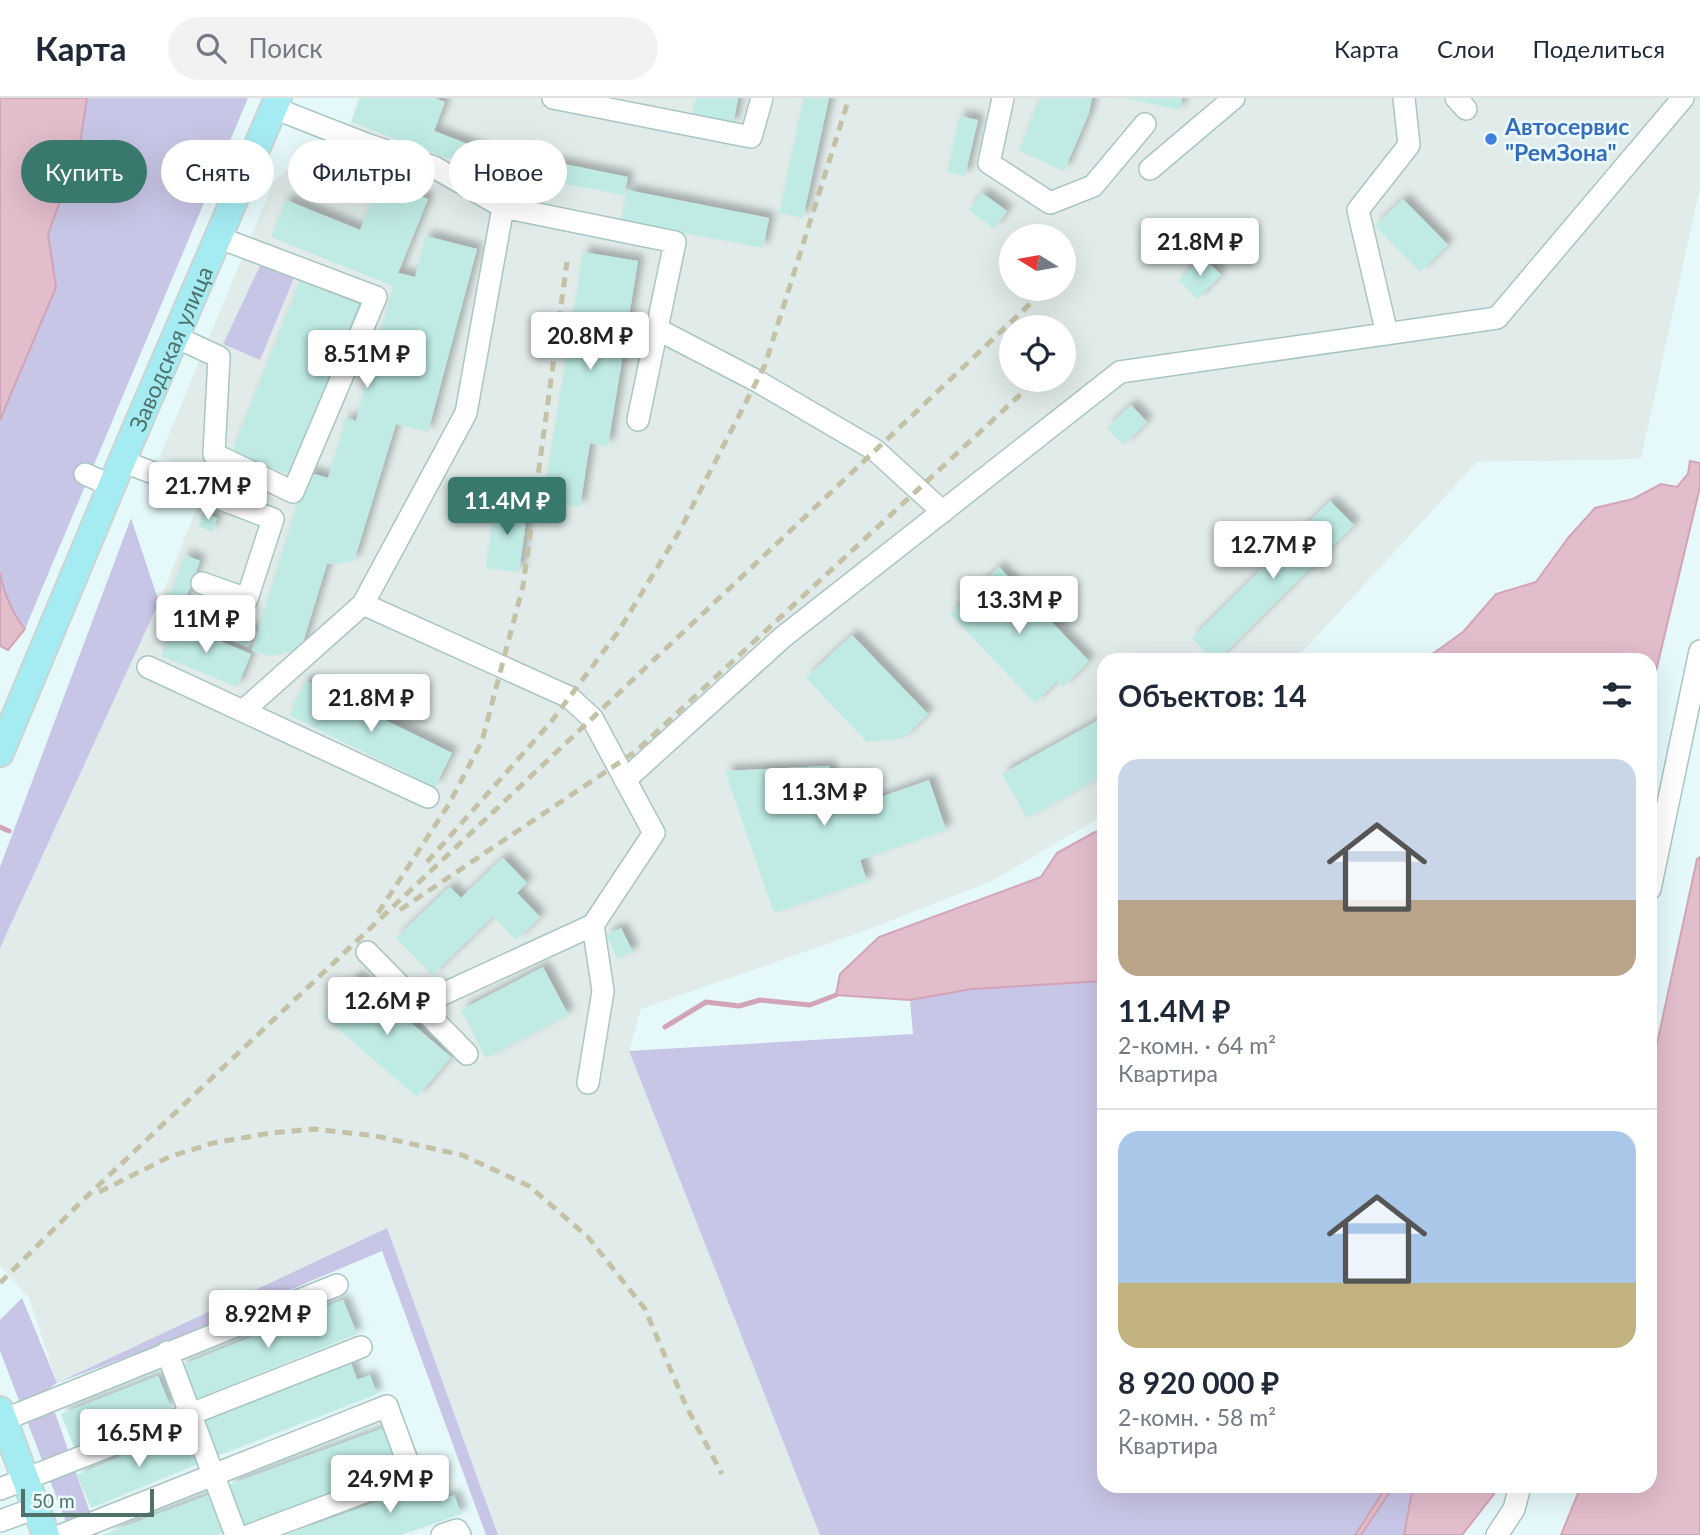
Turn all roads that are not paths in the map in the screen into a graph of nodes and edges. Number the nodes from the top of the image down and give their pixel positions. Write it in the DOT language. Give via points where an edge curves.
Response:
graph roads {
  1 [pos="553,98"];
  2 [pos="762,98"];
  3 [pos="1003,98"];
  4 [pos="1234,98"];
  5 [pos="1404,98"];
  6 [pos="1683,98"];
  7 [pos="276,103"];
  8 [pos="1145,124"];
  9 [pos="1150,169"];
  10 [pos="503,207"];
  11 [pos="220,238"];
  12 [pos="657,329"];
  13 [pos="1387,334"];
  14 [pos="176,337"];
  15 [pos="638,420"];
  16 [pos="122,461"];
  17 [pos="85,474"];
  18 [pos="112,486"];
  19 [pos="943,512"];
  20 [pos="202,583"];
  21 [pos="363,604"];
  22 [pos="1700,651"];
  23 [pos="148,667"];
  24 [pos="243,711"];
  25 [pos="0,753"];
  26 [pos="625,780"];
  27 [pos="428,797"];
  28 [pos="1657,856"];
  29 [pos="593,925"];
  30 [pos="367,952"];
  31 [pos="419,1005"];
  32 [pos="467,1054"];
  33 [pos="587,1083"];
  34 [pos="337,1285"];
  35 [pos="361,1347"];
  36 [pos="167,1352"];
  37 [pos="2,1415"];
  38 [pos="191,1415"];
  39 [pos="214,1476"];
  40 [pos="26,1479"];
  41 [pos="0,1489"];
  42 [pos="1518,1493"];
  43 [pos="36,1508"];
  44 [pos="0,1521"];
  45 [pos="46,1535"];
  46 [pos="62,1535"];
  47 [pos="236,1535"];
  48 [pos="250,1535"];
  49 [pos="442,1535"];
  50 [pos="460,1535"];
  51 [pos="1497,1535"];
  1 -- 2 [label="lane" via="751,137"];
  3 -- 8 [label="lane" via="989,163 1050,202 1093,186"];
  4 -- 9 [label="lane"];
  5 -- 13 [label="lane" via="1409,145 1358,210"];
  6 -- 13 [label="lane" via="1497,318"];
  7 -- 10 [label="lane" via="366,144 434,167"];
  7 -- 11 [label="main road, Заводская улица"];
  10 -- 12 [label="lane" via="675,242"];
  10 -- 21 [label="lane" via="466,413"];
  11 -- 14 [label="main road, Заводская улица"];
  11 -- 14 [label="lane" via="376,297 293,492 214,454 219,357"];
  12 -- 15 [label="lane"];
  12 -- 19 [label="lane" via="875,450"];
  13 -- 19 [label="lane" via="1120,372"];
  14 -- 16 [label="main road, Заводская улица"];
  16 -- 18 [label="main road, Заводская улица"];
  16 -- 20 [label="lane" via="273,519 247,599"];
  17 -- 18 [label="lane"];
  18 -- 25 [label="main road, Заводская улица"];
  19 -- 26 [label="lane" via="783,638"];
  21 -- 24 [label="lane"];
  21 -- 26 [label="lane" via="569,697 592,718"];
  22 -- 28 [label="lane"];
  23 -- 24 [label="lane"];
  24 -- 27 [label="lane"];
  26 -- 29 [label="lane" via="653,833"];
  29 -- 31 [label="lane"];
  29 -- 33 [label="lane" via="603,991"];
  30 -- 31 [label="lane"];
  31 -- 32 [label="lane"];
  34 -- 36 [label="lane"];
  35 -- 38 [label="lane"];
  36 -- 37 [label="lane"];
  36 -- 38 [label="lane"];
  37 -- 40 [label="main road"];
  38 -- 39 [label="lane"];
  38 -- 40 [label="lane"];
  39 -- 46 [label="lane"];
  39 -- 47 [label="lane"];
  39 -- 48 [label="lane" via="387,1406 412,1474"];
  40 -- 41 [label="lane"];
  40 -- 43 [label="main road"];
  42 -- 51 [label="lane"];
  43 -- 44 [label="lane"];
  43 -- 45 [label="main road"];
  49 -- 50 [label="lane" via="457,1530"];
}
